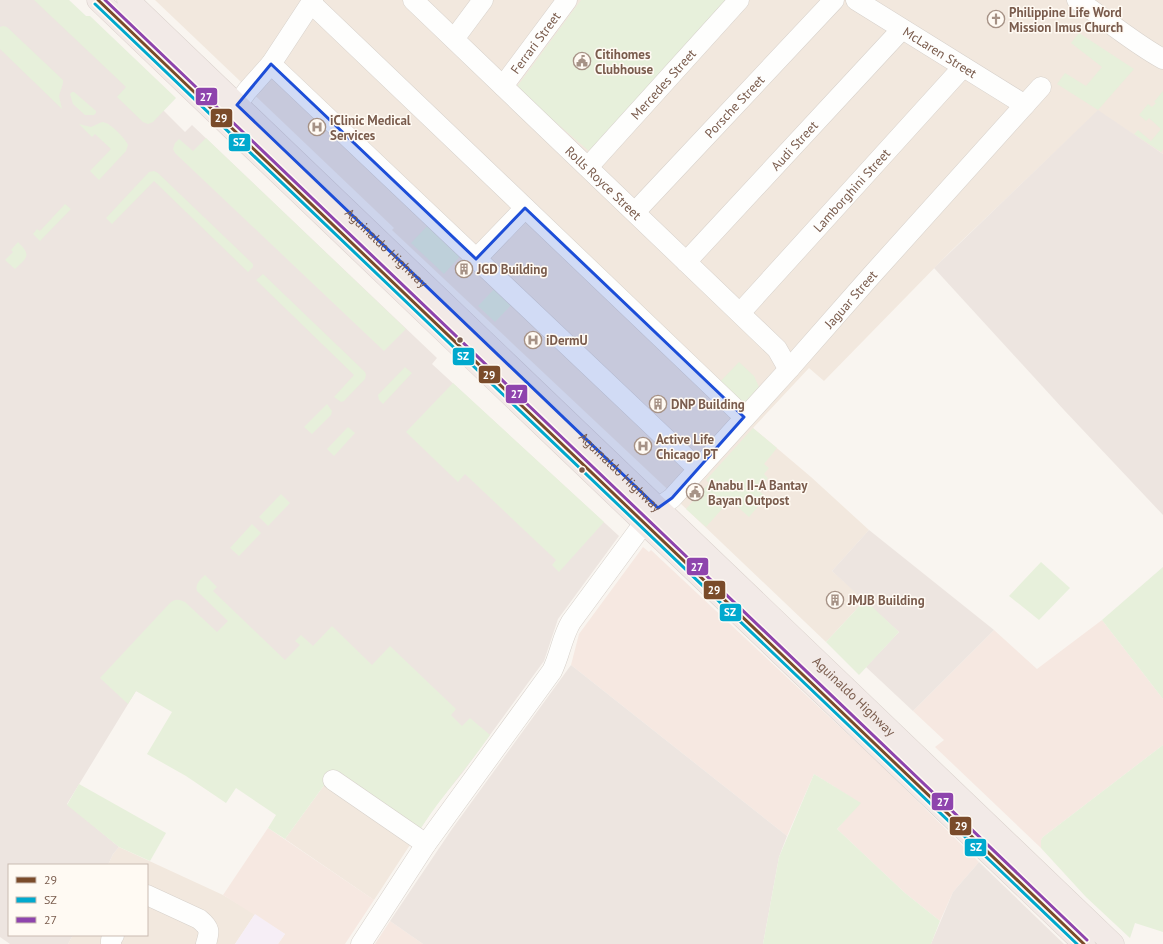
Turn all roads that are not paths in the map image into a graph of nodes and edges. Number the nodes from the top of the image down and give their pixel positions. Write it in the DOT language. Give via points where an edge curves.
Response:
graph roads {
  1 [pos="98,0"];
  2 [pos="128,0"];
  3 [pos="413,0"];
  4 [pos="483,0"];
  5 [pos="567,0"];
  6 [pos="739,0"];
  7 [pos="834,0"];
  8 [pos="856,0"];
  9 [pos="1077,0"];
  10 [pos="312,2"];
  11 [pos="902,29"];
  12 [pos="454,40"];
  13 [pos="1163,59"];
  14 [pos="270,64"];
  15 [pos="963,66"];
  16 [pos="503,86"];
  17 [pos="1041,87"];
  18 [pos="237,105"];
  19 [pos="1025,105"];
  20 [pos="588,167"];
  21 [pos="525,208"];
  22 [pos="635,212"];
  23 [pos="476,259"];
  24 [pos="686,262"];
  25 [pos="740,313"];
  26 [pos="790,368"];
  27 [pos="744,417"];
  28 [pos="698,469"];
  29 [pos="651,515"];
  30 [pos="911,764"];
  31 [pos="333,780"];
  32 [pos="426,844"];
  33 [pos="148,896"];
  34 [pos="206,944"];
  35 [pos="361,944"];
  36 [pos="1084,944"];
  37 [pos="1113,944"];
  1 -- 29 [label="highway, Aguinaldo Highway"];
  2 -- 18 [label="highway, Aguinaldo Highway"];
  3 -- 12 [label="street, Rolls Royce Street"];
  4 -- 12 [label="street"];
  5 -- 16 [label="street, Ferrari Street"];
  6 -- 20 [label="street, Mercedes Street"];
  7 -- 22 [label="street, Porsche Street"];
  8 -- 11 [label="street, McLaren Street"];
  9 -- 13 [label="street" via="1130,39"];
  10 -- 14 [label="street"];
  10 -- 21 [label="street"];
  11 -- 15 [label="street, McLaren Street"];
  11 -- 24 [label="street, Audi Street"];
  12 -- 16 [label="street, Rolls Royce Street"];
  14 -- 18 [label="street"];
  14 -- 23 [label="street"];
  15 -- 19 [label="street, McLaren Street"];
  15 -- 25 [label="street, Lamborghini Street"];
  16 -- 20 [label="street, Rolls Royce Street"];
  17 -- 19 [label="street, Jaguar Street"];
  18 -- 29 [label="highway, Aguinaldo Highway"];
  19 -- 26 [label="street, Jaguar Street"];
  20 -- 22 [label="street, Rolls Royce Street"];
  21 -- 23 [label="street"];
  21 -- 27 [label="street"];
  22 -- 24 [label="street, Rolls Royce Street"];
  23 -- 28 [label="street"];
  24 -- 25 [label="street, Rolls Royce Street"];
  25 -- 26 [label="street, Rolls Royce Street" via="778,350"];
  26 -- 27 [label="street, Jaguar Street"];
  27 -- 28 [label="street, Jaguar Street"];
  28 -- 29 [label="street, Jaguar Street" via="672,498"];
  29 -- 30 [label="highway, Aguinaldo Highway"];
  29 -- 32 [label="street, Jaguar Street" via="571,622 552,671"];
  30 -- 36 [label="highway, Aguinaldo Highway"];
  30 -- 37 [label="highway, Aguinaldo Highway"];
  31 -- 32 [label="street"];
  32 -- 35 [label="street, Jaguar Street"];
  33 -- 34 [label="street" via="200,919 209,933"];
}
